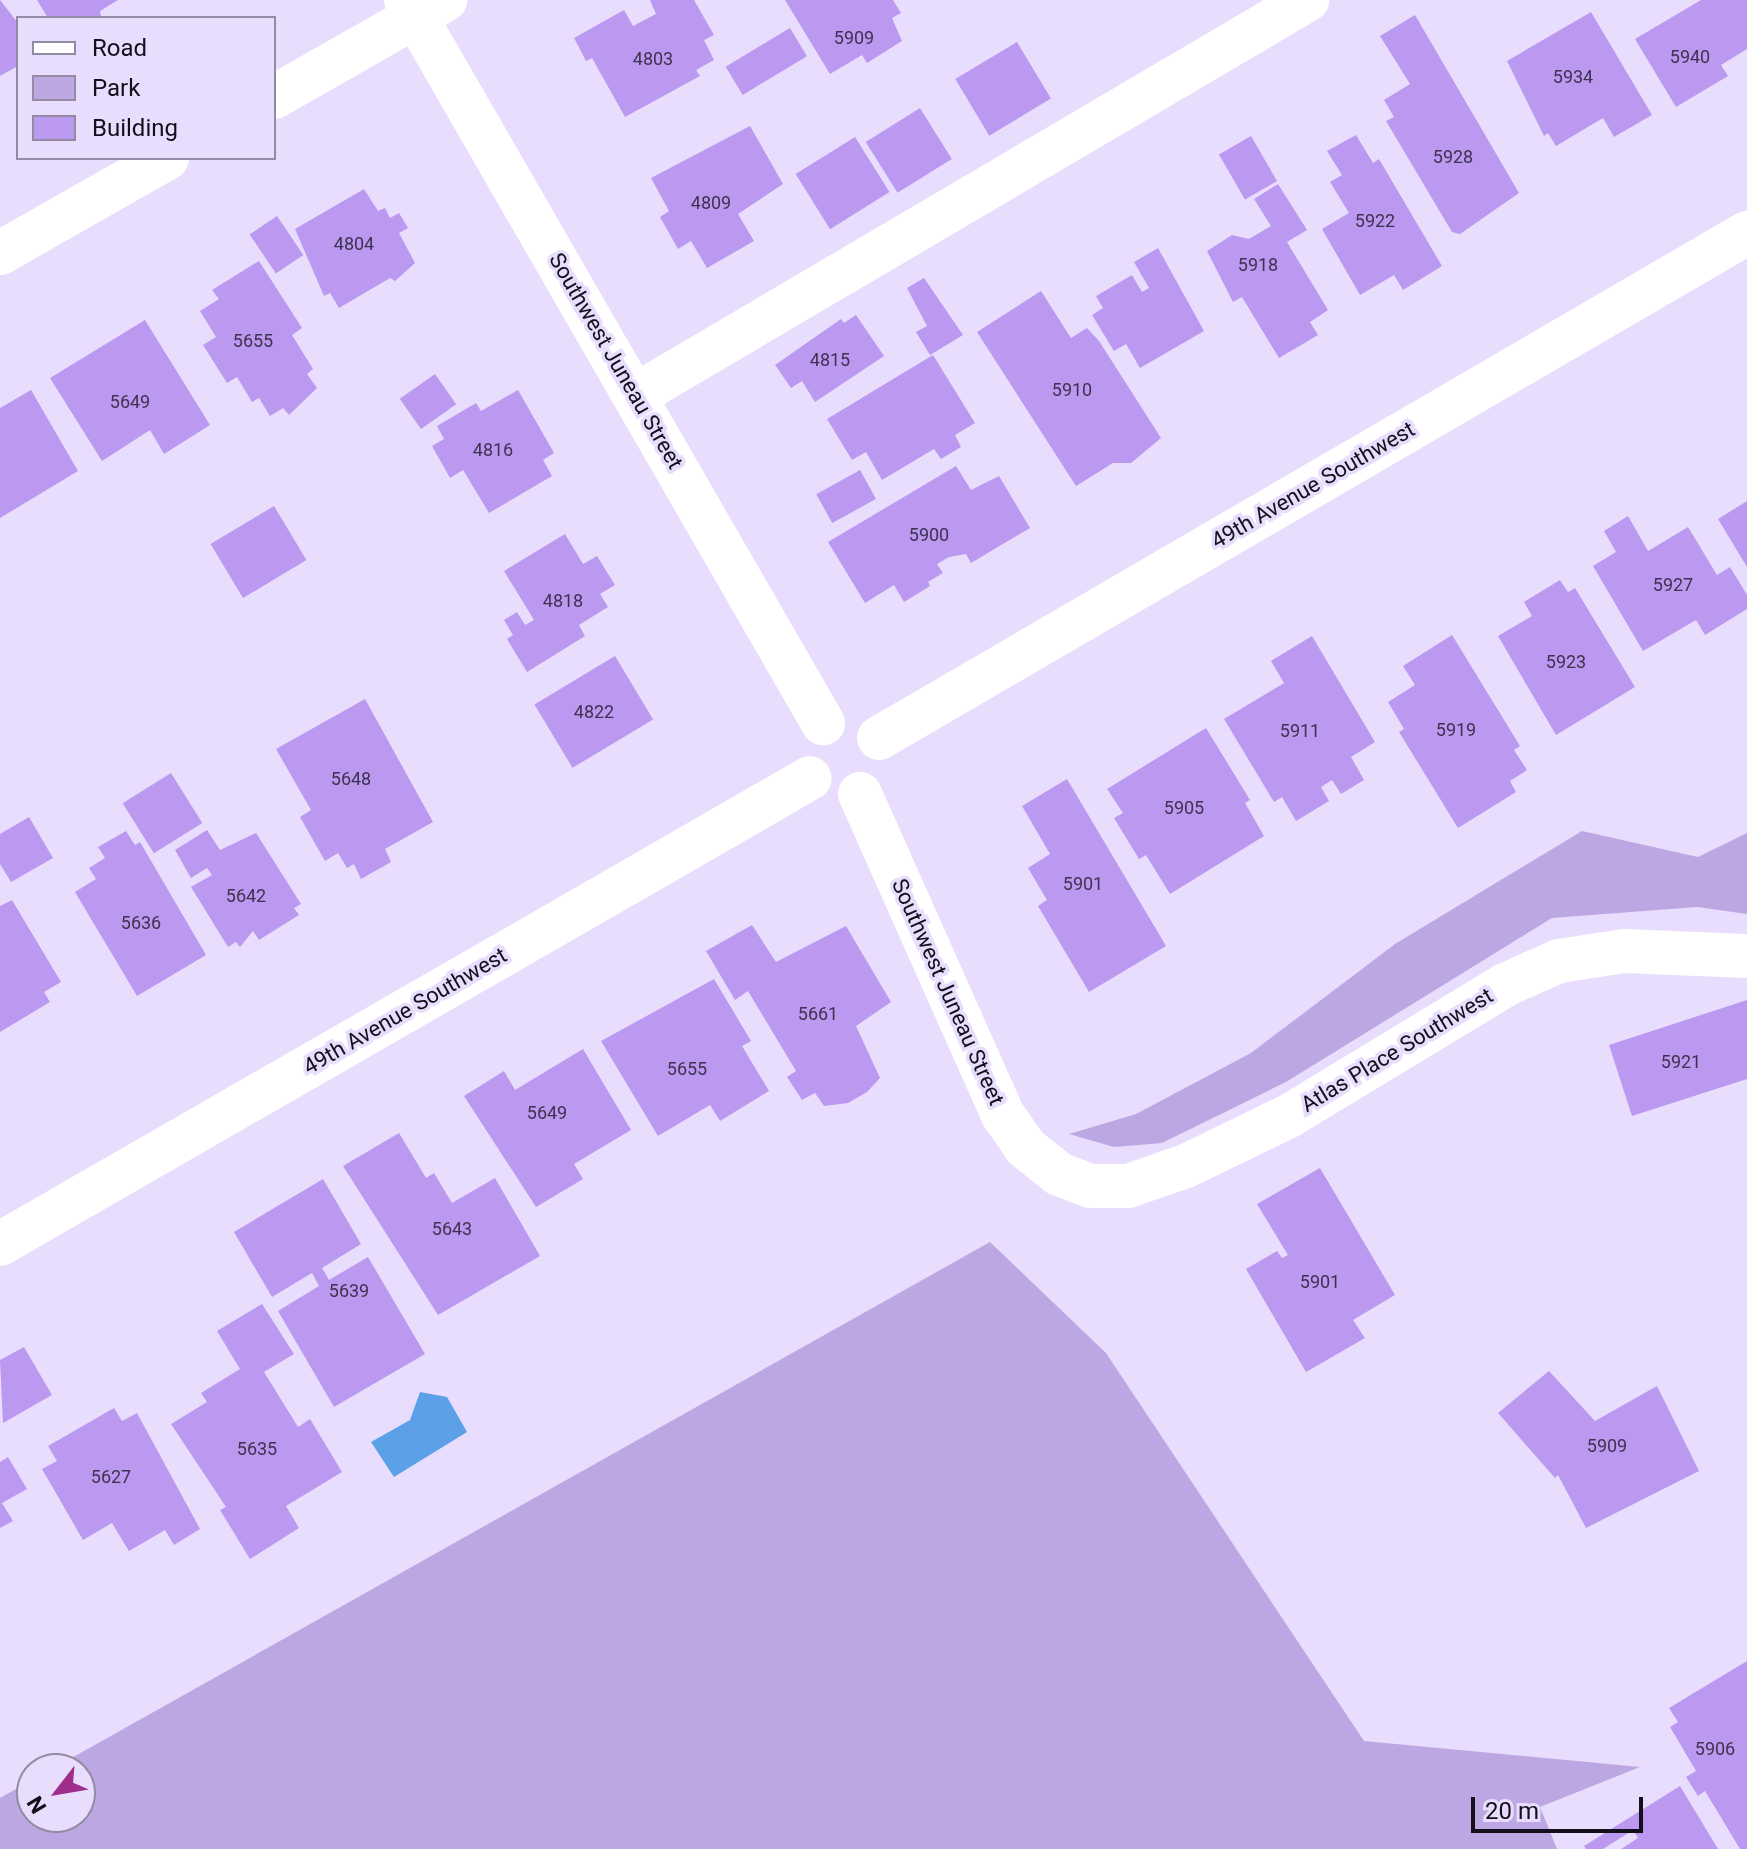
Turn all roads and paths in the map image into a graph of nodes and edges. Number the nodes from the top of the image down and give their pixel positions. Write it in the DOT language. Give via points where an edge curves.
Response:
graph roads {
  1 [pos="1307,0"];
  2 [pos="422,6"];
  3 [pos="276,96"];
  4 [pos="163,160"];
  5 [pos="1747,233"];
  6 [pos="0,253"];
  7 [pos="636,395"];
  8 [pos="823,723"];
  9 [pos="879,738"];
  10 [pos="810,778"];
  11 [pos="860,794"];
  12 [pos="1747,956"];
  13 [pos="1059,1174"];
  14 [pos="0,1244"];
  1 -- 7 [label="street"];
  2 -- 3 [label="street"];
  2 -- 7 [label="street, Southwest Juneau Street"];
  4 -- 6 [label="street"];
  5 -- 9 [label="street, 49th Avenue Southwest"];
  7 -- 8 [label="street, Southwest Juneau Street"];
  8 -- 9 [label="street" via="853,718"];
  8 -- 10 [label="street" via="804,749"];
  9 -- 11 [label="street" via="882,772"];
  10 -- 11 [label="street" via="836,797"];
  10 -- 14 [label="street, 49th Avenue Southwest"];
  11 -- 13 [label="street, Southwest Juneau Street" via="1003,1115 1025,1147"];
  12 -- 13 [label="street, Atlas Place Southwest" via="1624,951 1559,961 1505,985 1289,1116 1186,1166 1128,1186 1090,1186"];
}
